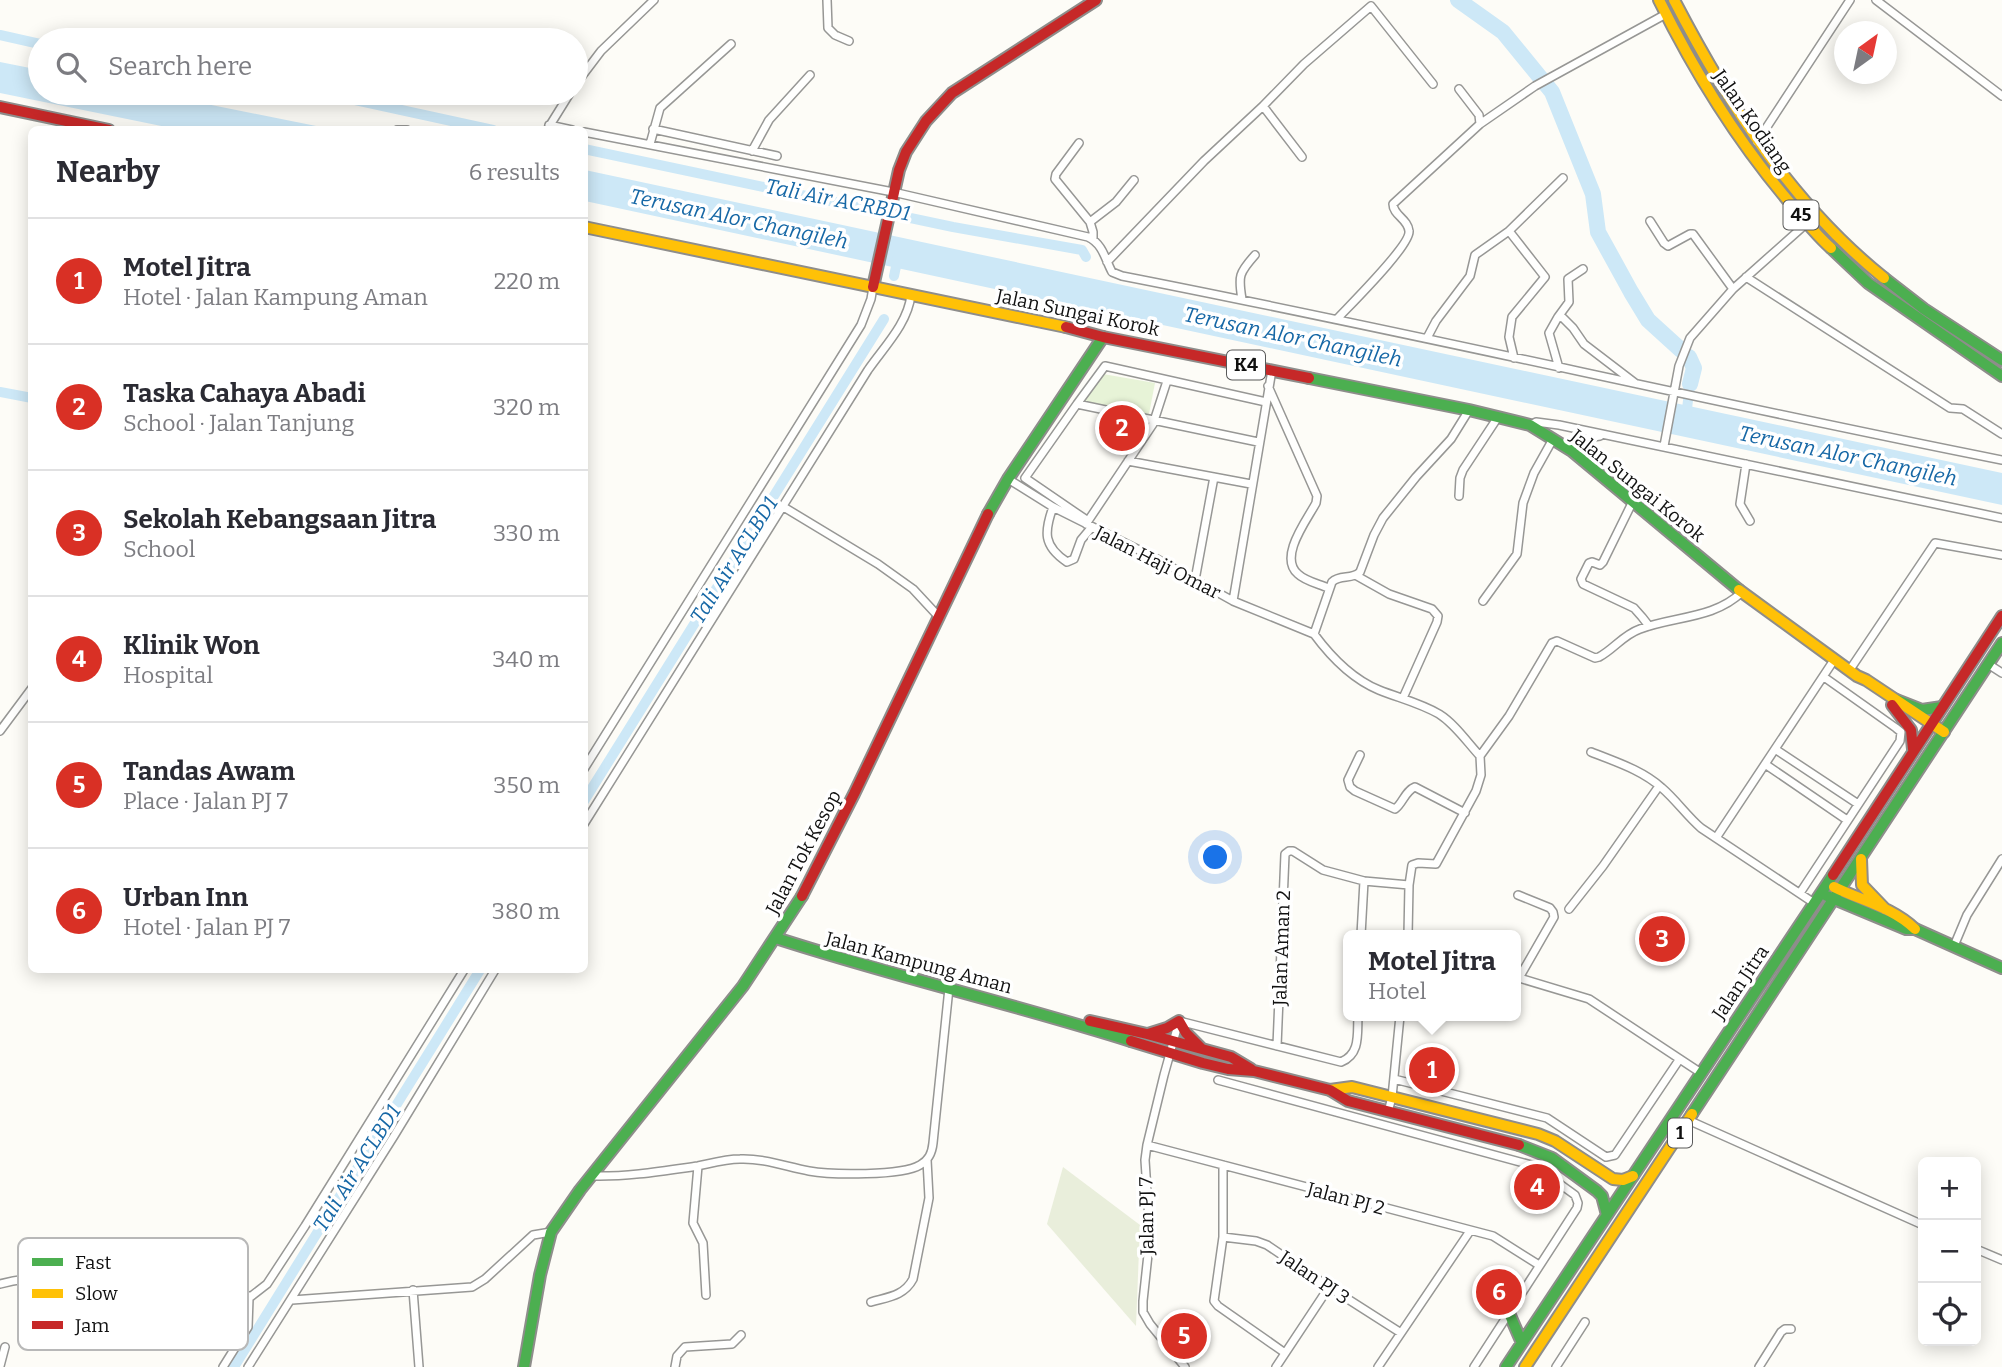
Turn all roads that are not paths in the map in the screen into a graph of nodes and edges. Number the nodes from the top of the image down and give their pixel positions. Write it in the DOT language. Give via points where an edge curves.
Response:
graph roads {
  1 [pos="654,0"];
  2 [pos="827,0"];
  3 [pos="1096,0"];
  4 [pos="1378,0"];
  5 [pos="1659,0"];
  6 [pos="1674,0"];
  7 [pos="1850,0"];
  8 [pos="1876,0"];
  9 [pos="1371,6"];
  10 [pos="1667,14"];
  11 [pos="849,41"];
  12 [pos="732,44"];
  13 [pos="588,68"];
  14 [pos="810,75"];
  15 [pos="1433,84"];
  16 [pos="1459,89"];
  17 [pos="2002,96"];
  18 [pos="562,105"];
  19 [pos="1263,106"];
  20 [pos="0,107"];
  21 [pos="1480,124"];
  22 [pos="90,126"];
  23 [pos="548,126"];
  24 [pos="653,129"];
  25 [pos="588,133"];
  26 [pos="1757,142"];
  27 [pos="650,144"];
  28 [pos="1079,144"];
  29 [pos="752,151"];
  30 [pos="777,156"];
  31 [pos="1302,157"];
  32 [pos="1563,178"];
  33 [pos="1134,180"];
  34 [pos="892,197"];
  35 [pos="1650,221"];
  36 [pos="1090,222"];
  37 [pos="1807,223"];
  38 [pos="588,228"];
  39 [pos="1508,231"];
  40 [pos="1093,239"];
  41 [pos="1255,255"];
  42 [pos="1107,262"];
  43 [pos="1583,269"];
  44 [pos="1746,277"];
  45 [pos="874,282"];
  46 [pos="1733,289"];
  47 [pos="911,295"];
  48 [pos="1242,299"];
  49 [pos="1558,317"];
  50 [pos="1337,319"];
  51 [pos="1103,337"];
  52 [pos="1427,338"];
  53 [pos="1514,358"];
  54 [pos="2002,360"];
  55 [pos="1559,368"];
  56 [pos="1272,370"];
  57 [pos="2002,376"];
  58 [pos="1167,381"];
  59 [pos="1639,385"];
  60 [pos="1268,386"];
  61 [pos="1674,395"];
  62 [pos="1266,402"];
  63 [pos="1077,404"];
  64 [pos="1469,410"];
  65 [pos="1498,417"];
  66 [pos="1156,419"];
  67 [pos="1530,425"];
  68 [pos="2002,434"];
  69 [pos="1608,436"];
  70 [pos="1553,439"];
  71 [pos="1258,442"];
  72 [pos="1665,442"];
  73 [pos="1567,447"];
  74 [pos="2002,460"];
  75 [pos="1128,461"];
  76 [pos="1746,464"];
  77 [pos="1214,477"];
  78 [pos="1008,479"];
  79 [pos="1251,484"];
  80 [pos="1459,496"];
  81 [pos="1633,501"];
  82 [pos="782,506"];
  83 [pos="1052,507"];
  84 [pos="2002,518"];
  85 [pos="1750,521"];
  86 [pos="1088,524"];
  87 [pos="2002,555"];
  88 [pos="1357,576"];
  89 [pos="1195,580"];
  90 [pos="1328,588"];
  91 [pos="1742,592"];
  92 [pos="1233,601"];
  93 [pos="1483,601"];
  94 [pos="2002,616"];
  95 [pos="939,617"];
  96 [pos="1648,626"];
  97 [pos="1314,634"];
  98 [pos="2002,643"];
  99 [pos="1835,660"];
  100 [pos="1997,668"];
  101 [pos="1853,673"];
  102 [pos="1824,677"];
  103 [pos="28,693"];
  104 [pos="1403,698"];
  105 [pos="1893,702"];
  106 [pos="1942,706"];
  107 [pos="1929,726"];
  108 [pos="0,731"];
  109 [pos="1942,734"];
  110 [pos="1776,749"];
  111 [pos="1912,751"];
  112 [pos="1591,752"];
  113 [pos="1360,755"];
  114 [pos="1480,756"];
  115 [pos="588,763"];
  116 [pos="1765,764"];
  117 [pos="1660,786"];
  118 [pos="1858,804"];
  119 [pos="1465,813"];
  120 [pos="588,818"];
  121 [pos="1847,820"];
  122 [pos="1716,838"];
  123 [pos="1861,858"];
  124 [pos="2002,859"];
  125 [pos="1364,881"];
  126 [pos="1409,885"];
  127 [pos="1800,893"];
  128 [pos="1821,893"];
  129 [pos="1518,895"];
  130 [pos="1837,895"];
  131 [pos="1569,909"];
  132 [pos="1885,909"];
  133 [pos="1915,929"];
  134 [pos="1361,930"];
  135 [pos="1408,930"];
  136 [pos="776,937"];
  137 [pos="1954,946"];
  138 [pos="2002,968"];
  139 [pos="1521,971"];
  140 [pos="462,973"];
  141 [pos="493,973"];
  142 [pos="1521,978"];
  143 [pos="948,988"];
  144 [pos="1053,1016"];
  145 [pos="1179,1021"];
  146 [pos="1358,1021"];
  147 [pos="1400,1021"];
  148 [pos="1147,1034"];
  149 [pos="1173,1042"];
  150 [pos="1277,1046"];
  151 [pos="1206,1051"];
  152 [pos="1170,1054"];
  153 [pos="1679,1060"];
  154 [pos="1254,1070"];
  155 [pos="1701,1073"];
  156 [pos="1394,1079"];
  157 [pos="1218,1080"];
  158 [pos="1330,1090"];
  159 [pos="1392,1097"];
  160 [pos="1388,1111"];
  161 [pos="1688,1121"];
  162 [pos="1147,1145"];
  163 [pos="928,1160"];
  164 [pos="1223,1165"];
  165 [pos="698,1166"];
  166 [pos="592,1176"];
  167 [pos="1633,1176"];
  168 [pos="1607,1215"];
  169 [pos="1918,1223"];
  170 [pos="1470,1231"];
  171 [pos="551,1232"];
  172 [pos="1223,1237"];
  173 [pos="1981,1251"];
  174 [pos="2002,1260"];
  175 [pos="1539,1265"];
  176 [pos="18,1280"];
  177 [pos="0,1284"];
  178 [pos="1329,1287"];
  179 [pos="413,1290"];
  180 [pos="706,1294"];
  181 [pos="250,1296"];
  182 [pos="292,1300"];
  183 [pos="871,1302"];
  184 [pos="248,1303"];
  185 [pos="248,1303"];
  186 [pos="1509,1313"];
  187 [pos="1585,1322"];
  188 [pos="248,1327"];
  189 [pos="1791,1329"];
  190 [pos="1401,1333"];
  191 [pos="741,1335"];
  192 [pos="1522,1343"];
  193 [pos="5,1347"];
  194 [pos="234,1350"];
  195 [pos="1285,1353"];
  196 [pos="0,1366"];
  197 [pos="223,1367"];
  198 [pos="248,1367"];
  199 [pos="419,1367"];
  200 [pos="524,1367"];
  201 [pos="675,1367"];
  202 [pos="1185,1367"];
  203 [pos="1276,1367"];
  204 [pos="1378,1367"];
  205 [pos="1474,1367"];
  206 [pos="1506,1367"];
  207 [pos="1525,1367"];
  208 [pos="1556,1367"];
  209 [pos="1759,1367"];
  1 -- 13 [label="street"];
  2 -- 11 [label="street" via="828,28"];
  3 -- 34 [label="main road" via="952,93 914,139"];
  4 -- 9 [label="street"];
  5 -- 10 [label="main road, Jalan Kodiang / 45"];
  6 -- 26 [label="main road, Jalan Kodiang / 45" via="1713,74"];
  7 -- 26 [label="street"];
  8 -- 17 [label="street"];
  9 -- 15 [label="street"];
  9 -- 19 [label="street"];
  10 -- 21 [label="street" via="1551,76"];
  10 -- 37 [label="main road, Jalan Kodiang / 45" via="1721,111"];
  12 -- 24 [label="street" via="660,108"];
  14 -- 29 [label="street" via="769,120"];
  16 -- 21 [label="street" via="1479,115"];
  18 -- 23 [label="street"];
  19 -- 31 [label="street"];
  19 -- 42 [label="street"];
  20 -- 22 [label="main road"];
  21 -- 50 [label="street" via="1392,204 1408,227 1407,239"];
  24 -- 27 [label="street"];
  24 -- 29 [label="street"];
  25 -- 27 [label="street"];
  26 -- 54 [label="main road, Jalan Kodiang / 45" via="1868,265 1932,315"];
  27 -- 34 [label="street"];
  28 -- 36 [label="street" via="1055,179"];
  29 -- 30 [label="street"];
  32 -- 39 [label="street"];
  33 -- 36 [label="street"];
  34 -- 40 [label="street"];
  34 -- 45 [label="main road"];
  35 -- 46 [label="street" via="1668,246 1693,234"];
  36 -- 40 [label="street"];
  37 -- 44 [label="street"];
  37 -- 57 [label="main road, Jalan Kodiang / 45" via="1868,283"];
  38 -- 45 [label="main road, Jalan Sungai Korok / K4"];
  39 -- 52 [label="street" via="1475,255 1470,276"];
  39 -- 53 [label="street" via="1545,277 1512,317 1508,337"];
  40 -- 42 [label="street"];
  41 -- 48 [label="street" via="1239,281"];
  42 -- 48 [label="street" via="1116,275"];
  43 -- 49 [label="street" via="1568,279 1569,302"];
  44 -- 46 [label="street"];
  44 -- 68 [label="street" via="1950,408 1963,409"];
  45 -- 47 [label="main road, Jalan Sungai Korok / K4"];
  45 -- 115 [label="street" via="861,325"];
  46 -- 61 [label="street" via="1690,338"];
  47 -- 51 [label="main road, Jalan Sungai Korok / K4"];
  47 -- 82 [label="street" via="904,317"];
  48 -- 50 [label="street"];
  49 -- 55 [label="street" via="1549,333"];
  49 -- 59 [label="street" via="1584,344"];
  50 -- 52 [label="street"];
  51 -- 56 [label="main road, Jalan Sungai Korok / K4"];
  51 -- 78 [label="main road, Jalan Tok Kesop"];
  52 -- 53 [label="street"];
  53 -- 55 [label="street"];
  55 -- 59 [label="street"];
  56 -- 60 [label="street"];
  56 -- 64 [label="main road, Jalan Sungai Korok / K4"];
  58 -- 62 [label="street"];
  58 -- 63 [label="street" via="1105,366"];
  58 -- 66 [label="street"];
  59 -- 61 [label="street"];
  60 -- 62 [label="street"];
  60 -- 90 [label="street" via="1317,496 1291,550 1292,566 1300,577"];
  61 -- 72 [label="street"];
  61 -- 74 [label="street"];
  62 -- 71 [label="street"];
  63 -- 66 [label="street"];
  63 -- 86 [label="street" via="1025,478"];
  64 -- 65 [label="main road, Jalan Sungai Korok / K4"];
  64 -- 88 [label="street" via="1451,439 1383,518"];
  65 -- 67 [label="main road, Jalan Sungai Korok / K4"];
  65 -- 80 [label="street" via="1463,470"];
  66 -- 71 [label="street"];
  66 -- 75 [label="street"];
  67 -- 69 [label="street" via="1542,422"];
  67 -- 70 [label="main road, Jalan Sungai Korok / K4"];
  69 -- 72 [label="street"];
  69 -- 73 [label="street" via="1587,438"];
  70 -- 73 [label="main road, Jalan Sungai Korok / K4"];
  70 -- 93 [label="street" via="1523,503 1517,554"];
  71 -- 79 [label="street"];
  72 -- 76 [label="street"];
  73 -- 81 [label="main road, Jalan Sungai Korok / K4"];
  75 -- 77 [label="street"];
  75 -- 86 [label="street"];
  76 -- 84 [label="street"];
  76 -- 85 [label="street" via="1740,504"];
  77 -- 79 [label="street"];
  77 -- 89 [label="street"];
  78 -- 83 [label="street, Jalan Haji Omar"];
  78 -- 95 [label="main road, Jalan Tok Kesop"];
  79 -- 92 [label="street"];
  81 -- 91 [label="main road, Jalan Sungai Korok / K4"];
  81 -- 96 [label="street" via="1603,562 1589,564 1581,579 1634,608"];
  82 -- 95 [label="street" via="878,564 913,589"];
  82 -- 120 [label="street"];
  83 -- 86 [label="street, Jalan Haji Omar"];
  83 -- 86 [label="street" via="1049,545 1067,562 1074,559"];
  86 -- 89 [label="street, Jalan Haji Omar"];
  87 -- 101 [label="street" via="1935,543"];
  88 -- 90 [label="street" via="1337,578"];
  88 -- 104 [label="street" via="1389,594 1432,609 1438,616"];
  89 -- 92 [label="street, Jalan Haji Omar"];
  90 -- 97 [label="street"];
  91 -- 96 [label="street" via="1711,612"];
  91 -- 99 [label="main road, Jalan Sungai Korok / K4"];
  92 -- 97 [label="street, Jalan Haji Omar"];
  94 -- 106 [label="main road, Jalan Jitra / 1"];
  95 -- 136 [label="main road, Jalan Tok Kesop" via="826,852"];
  96 -- 114 [label="street" via="1626,635 1595,658 1552,643"];
  97 -- 104 [label="street" via="1356,678"];
  98 -- 100 [label="main road, Jalan Jitra / 1"];
  99 -- 101 [label="main road, Jalan Sungai Korok / K4"];
  99 -- 102 [label="street"];
  100 -- 109 [label="main road, Jalan Jitra / 1"];
  101 -- 105 [label="main road, Jalan Sungai Korok / K4"];
  102 -- 110 [label="street"];
  102 -- 118 [label="street" via="1900,732 1900,741"];
  103 -- 108 [label="street"];
  104 -- 114 [label="street" via="1450,723"];
  105 -- 106 [label="main road" via="1930,712"];
  105 -- 107 [label="main road, Jalan Sungai Korok / K4"];
  105 -- 111 [label="main road" via="1911,729"];
  106 -- 107 [label="main road, Jalan Jitra / 1"];
  107 -- 109 [label="main road, K4"];
  107 -- 111 [label="main road, Jalan Jitra / 1"];
  109 -- 123 [label="main road, Jalan Jitra / 1"];
  110 -- 116 [label="street"];
  110 -- 118 [label="street"];
  111 -- 128 [label="main road, Jalan Jitra / 1"];
  112 -- 117 [label="street" via="1640,772"];
  113 -- 119 [label="street" via="1348,780 1355,791 1395,809 1415,788"];
  114 -- 119 [label="street" via="1481,775"];
  116 -- 121 [label="street"];
  116 -- 122 [label="street"];
  117 -- 122 [label="street"];
  117 -- 131 [label="street"];
  118 -- 121 [label="street"];
  119 -- 126 [label="street" via="1436,864 1412,865"];
  121 -- 127 [label="street"];
  122 -- 127 [label="street"];
  123 -- 130 [label="main road, Jalan Jitra / 1"];
  123 -- 132 [label="main road" via="1862,886"];
  124 -- 137 [label="street" via="1967,915"];
  125 -- 126 [label="street"];
  125 -- 134 [label="street"];
  125 -- 150 [label="street, Jalan Aman 2" via="1323,870 1289,851 1285,854"];
  126 -- 135 [label="street"];
  127 -- 128 [label="street"];
  128 -- 130 [label="main road"];
  128 -- 155 [label="main road, Jalan Jitra / 1"];
  129 -- 139 [label="street" via="1550,908 1554,917"];
  130 -- 132 [label="main road"];
  130 -- 133 [label="main road" via="1906,929"];
  130 -- 161 [label="main road, Jalan Jitra / 1"];
  132 -- 133 [label="main road"];
  133 -- 137 [label="main road"];
  136 -- 143 [label="main road, Jalan Kampung Aman"];
  136 -- 166 [label="main road, Jalan Tok Kesop" via="743,986"];
  137 -- 138 [label="main road"];
  140 -- 181 [label="street" via="305,1226 264,1287"];
  141 -- 182 [label="street"];
  142 -- 153 [label="street" via="1589,999"];
  143 -- 144 [label="main road, Jalan Kampung Aman"];
  143 -- 163 [label="street"];
  144 -- 148 [label="main road, Jalan Kampung Aman"];
  144 -- 152 [label="main road, Jalan Kampung Aman"];
  145 -- 148 [label="main road"];
  145 -- 149 [label="street, Jalan PJ 7"];
  145 -- 150 [label="street"];
  145 -- 151 [label="main road"];
  146 -- 150 [label="street" via="1356,1047 1341,1062"];
  147 -- 156 [label="street"];
  148 -- 149 [label="main road, Jalan Kampung Aman"];
  149 -- 151 [label="main road, Jalan Kampung Aman"];
  149 -- 152 [label="street, Jalan PJ 7"];
  151 -- 154 [label="main road, Jalan Kampung Aman" via="1231,1057"];
  152 -- 154 [label="main road, Jalan Kampung Aman" via="1228,1069"];
  152 -- 162 [label="street, Jalan PJ 7"];
  153 -- 155 [label="street"];
  153 -- 156 [label="street" via="1610,1157 1547,1118"];
  154 -- 158 [label="main road, Jalan Kampung Aman"];
  155 -- 167 [label="main road, Jalan Jitra / 1"];
  156 -- 159 [label="street"];
  157 -- 175 [label="street" via="1535,1166 1575,1195 1578,1203"];
  158 -- 159 [label="main road, Jalan Kampung Aman" via="1352,1087"];
  158 -- 160 [label="main road, Jalan Kampung Aman" via="1349,1101"];
  159 -- 160 [label="street"];
  159 -- 167 [label="main road, Jalan Kampung Aman" via="1538,1134 1613,1179"];
  160 -- 168 [label="main road, Jalan Kampung Aman" via="1540,1152 1597,1191"];
  161 -- 169 [label="street"];
  161 -- 207 [label="main road, Jalan Jitra / 1"];
  162 -- 164 [label="street, Jalan PJ 2"];
  162 -- 202 [label="street, Jalan PJ 7" via="1150,1236 1143,1312"];
  163 -- 165 [label="street" via="914,1169 847,1173 812,1172 746,1159"];
  163 -- 183 [label="street" via="929,1198 913,1279 905,1291"];
  164 -- 170 [label="street, Jalan PJ 2"];
  164 -- 172 [label="street"];
  165 -- 166 [label="street"];
  165 -- 180 [label="street" via="693,1223 703,1243"];
  166 -- 171 [label="main road, Jalan Tok Kesop"];
  167 -- 168 [label="main road, Jalan Jitra / 1"];
  168 -- 192 [label="main road, Jalan Jitra / 1"];
  170 -- 175 [label="street, Jalan PJ 2" via="1499,1239"];
  170 -- 190 [label="street"];
  171 -- 179 [label="street" via="533,1236 478,1284"];
  171 -- 200 [label="main road, Jalan Tok Kesop"];
  172 -- 178 [label="street, Jalan PJ 3" via="1267,1245"];
  172 -- 195 [label="street" via="1216,1303"];
  173 -- 174 [label="street"];
  175 -- 186 [label="street"];
  176 -- 177 [label="street"];
  178 -- 190 [label="street, Jalan PJ 3"];
  178 -- 195 [label="street"];
  179 -- 182 [label="street"];
  179 -- 199 [label="street"];
  181 -- 184 [label="street"];
  182 -- 198 [label="street"];
  185 -- 188 [label="street"];
  186 -- 192 [label="main road"];
  186 -- 205 [label="street"];
  187 -- 208 [label="street"];
  189 -- 209 [label="street" via="1781,1332"];
  190 -- 204 [label="street"];
  191 -- 201 [label="street" via="732,1345 685,1347"];
  192 -- 206 [label="main road, Jalan Jitra / 1"];
  193 -- 196 [label="street"];
  194 -- 197 [label="street"];
  195 -- 203 [label="street"];
}
